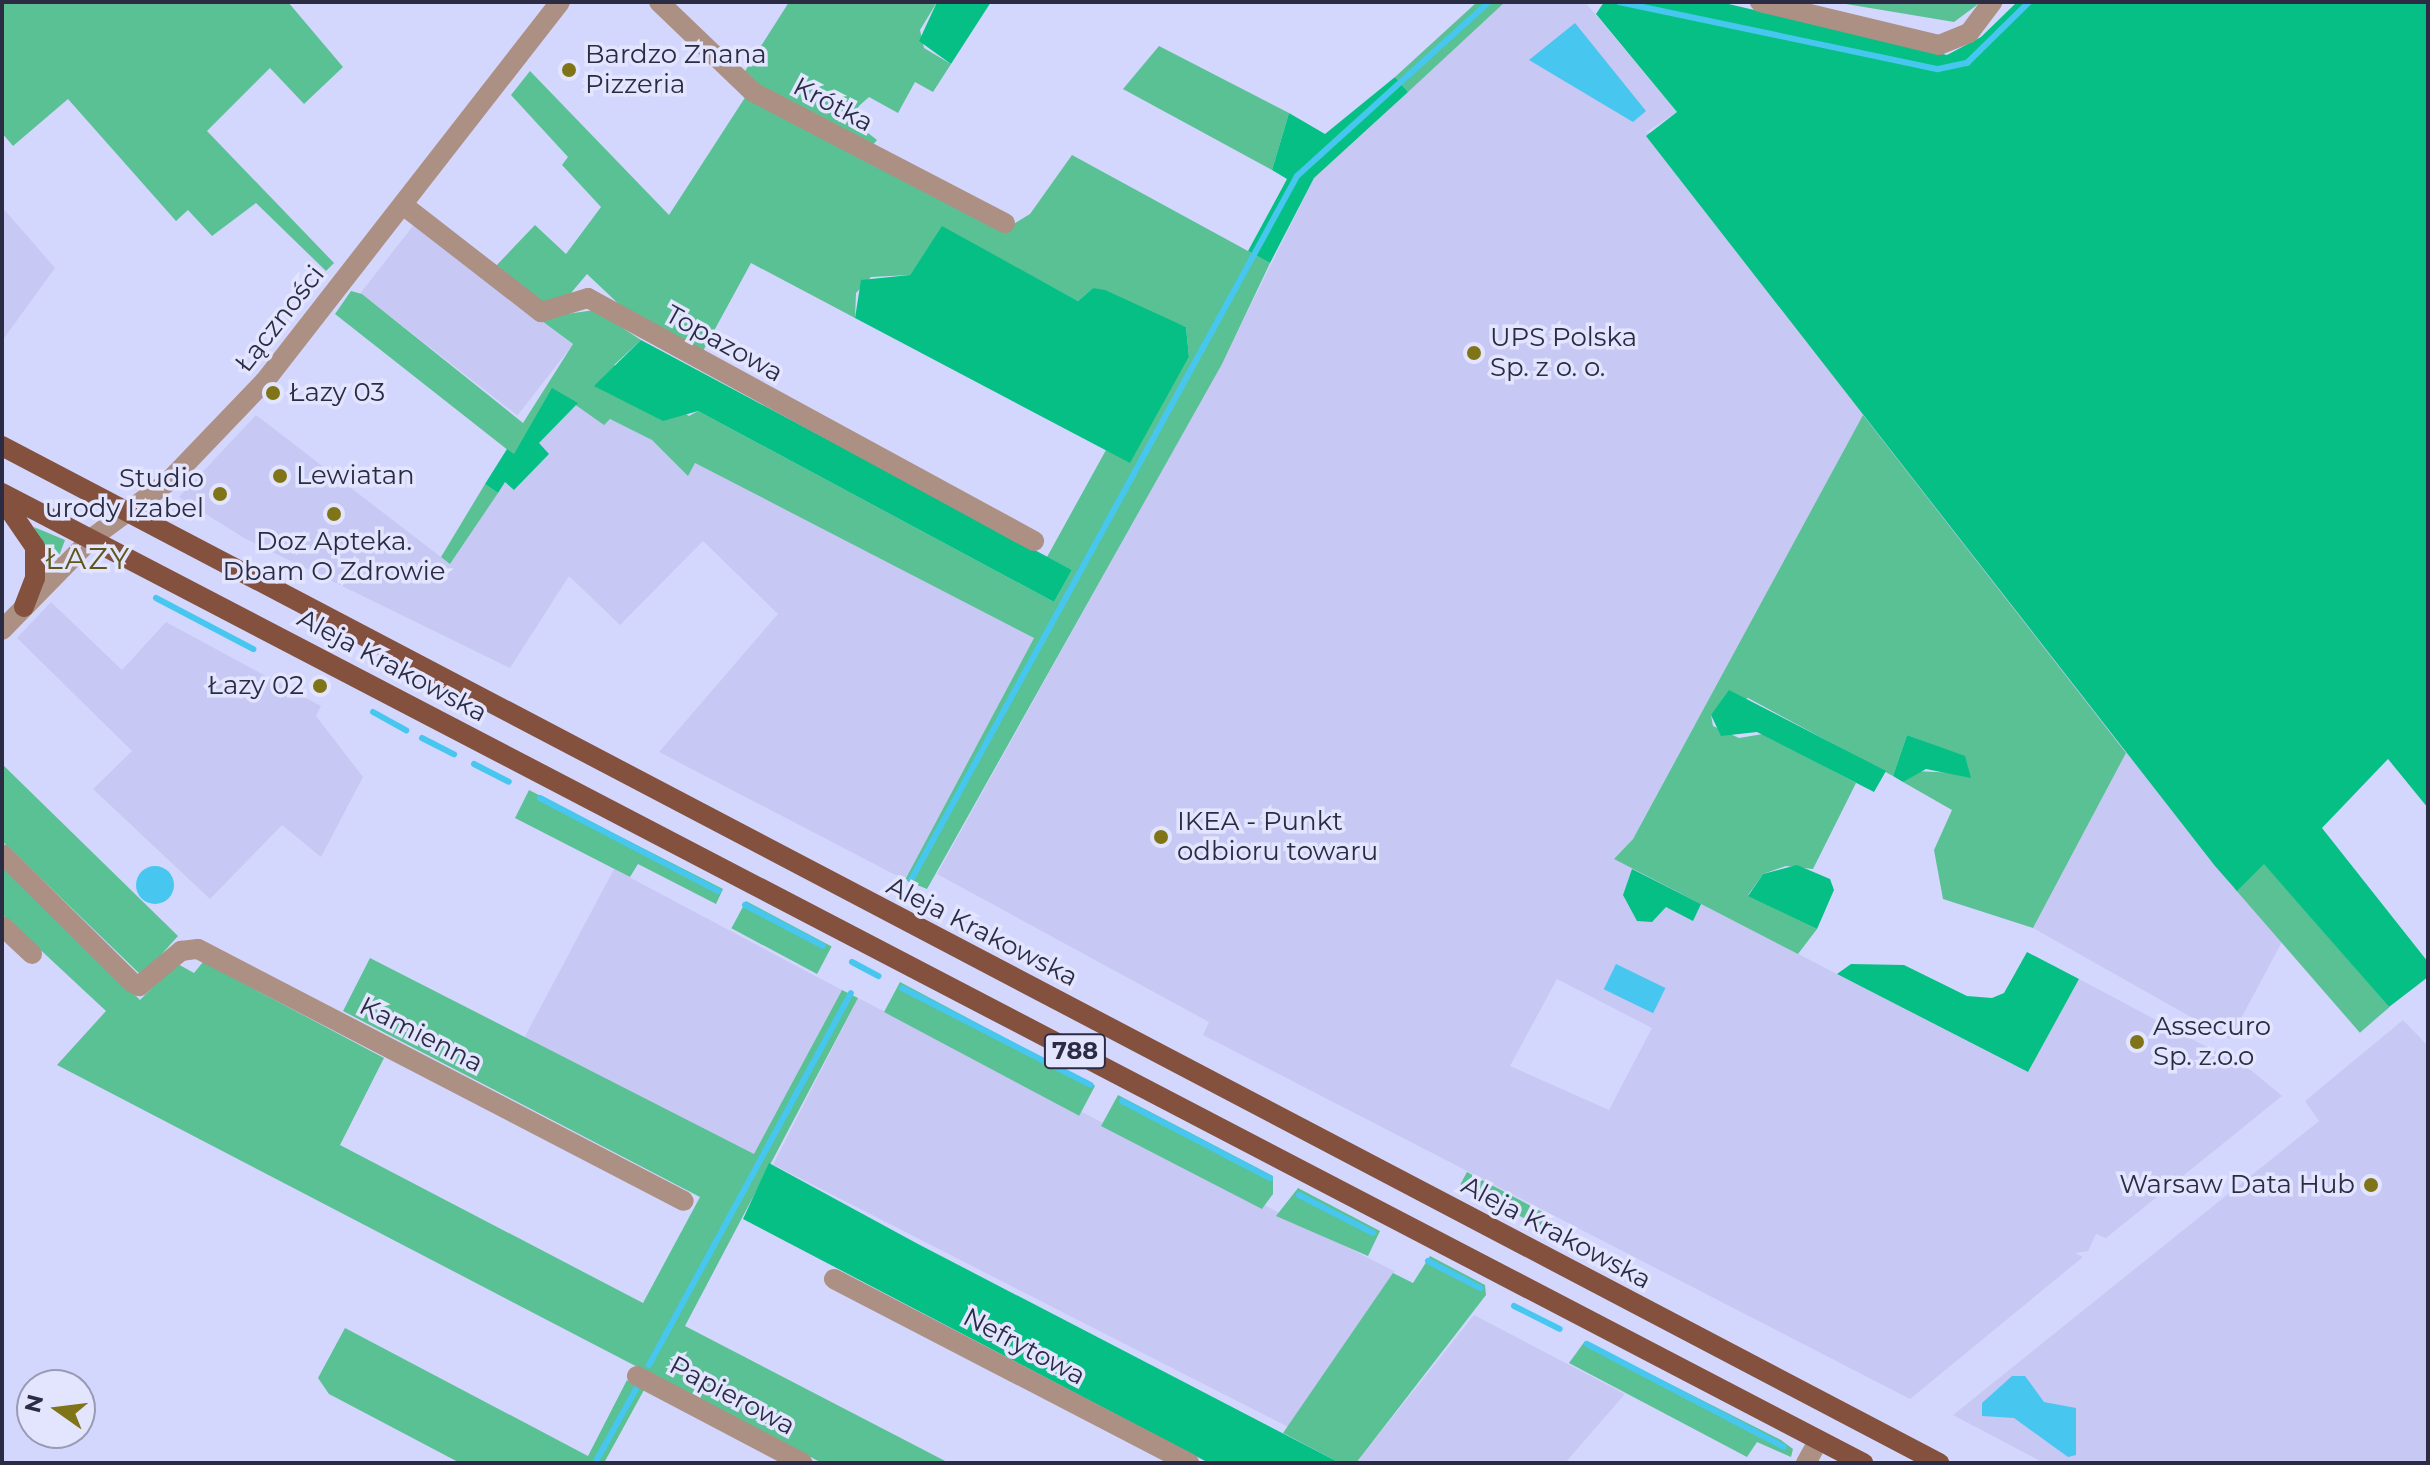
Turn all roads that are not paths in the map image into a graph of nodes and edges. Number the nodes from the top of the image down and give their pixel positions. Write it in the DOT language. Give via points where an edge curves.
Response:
graph roads {
  1 [pos="560,2"];
  2 [pos="659,2"];
  3 [pos="1760,2"];
  4 [pos="1992,2"];
  5 [pos="403,205"];
  6 [pos="1005,223"];
  7 [pos="2,446"];
  8 [pos="2,493"];
  9 [pos="2,499"];
  10 [pos="132,515"];
  11 [pos="92,538"];
  12 [pos="1034,541"];
  13 [pos="24,607"];
  14 [pos="2,630"];
  15 [pos="2,854"];
  16 [pos="2,926"];
  17 [pos="32,954"];
  18 [pos="684,1201"];
  19 [pos="834,1279"];
  20 [pos="637,1376"];
  21 [pos="1819,1440"];
  22 [pos="803,1463"];
  23 [pos="1189,1463"];
  24 [pos="1806,1463"];
  25 [pos="1863,1463"];
  26 [pos="1939,1463"];
  1 -- 5 [label="street, Łączności"];
  2 -- 6 [label="street, Krótka" via="753,92"];
  3 -- 4 [label="street" via="1939,45 1969,33"];
  5 -- 10 [label="street, Łączności" via="265,381"];
  5 -- 12 [label="street, Topazowa" via="541,312 588,298"];
  7 -- 10 [label="main road, Aleja Krakowska / 788"];
  8 -- 11 [label="main road, Aleja Krakowska / 788"];
  9 -- 13 [label="main road" via="35,547 35,578"];
  10 -- 11 [label="street, Łączności"];
  10 -- 26 [label="main road, Aleja Krakowska / 788"];
  11 -- 13 [label="street, Łączności"];
  11 -- 21 [label="main road, Aleja Krakowska / 788"];
  13 -- 14 [label="street, Łączności"];
  15 -- 18 [label="street, Kamienna" via="139,986 181,951 198,949"];
  16 -- 17 [label="street"];
  19 -- 23 [label="street, Nefrytowa"];
  20 -- 22 [label="street, Papierowa"];
  21 -- 24 [label="street"];
  21 -- 25 [label="main road, Aleja Krakowska / 788"];
}
